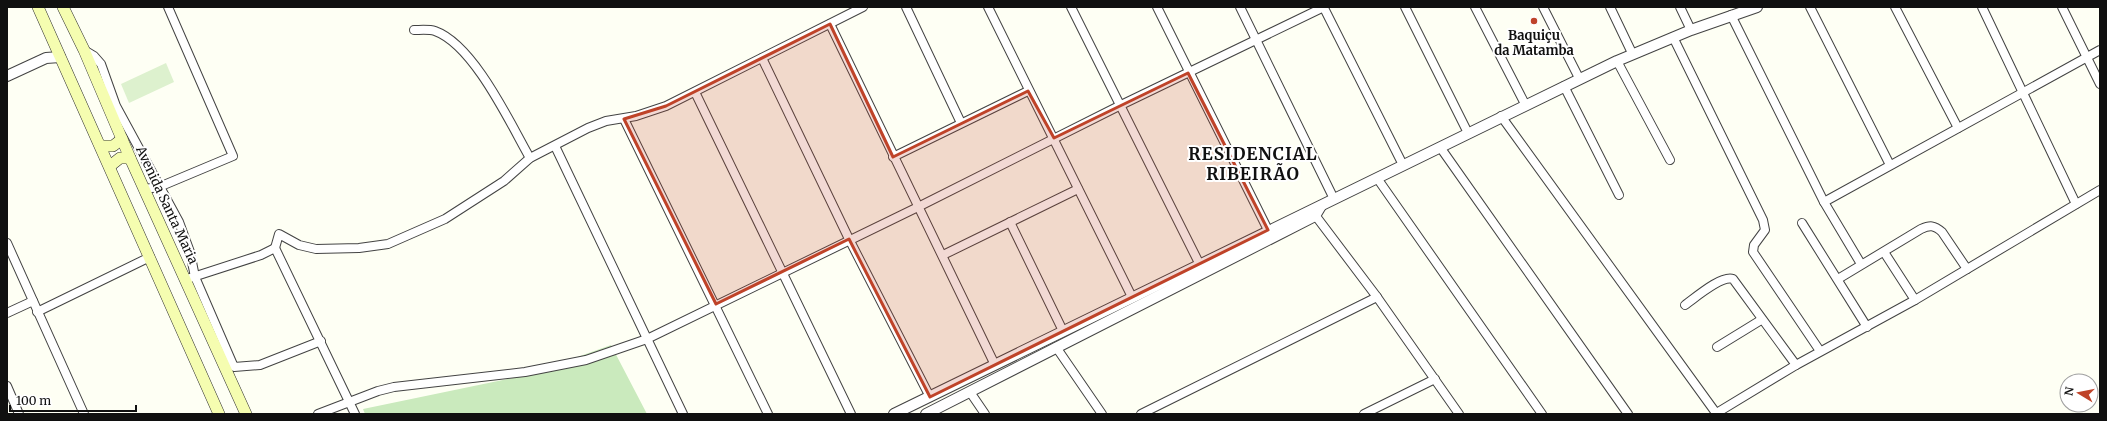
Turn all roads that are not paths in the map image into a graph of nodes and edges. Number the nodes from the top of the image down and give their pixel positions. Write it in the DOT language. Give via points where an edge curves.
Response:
graph roads {
  1 [pos="38,7"];
  2 [pos="63,7"];
  3 [pos="168,7"];
  4 [pos="863,7"];
  5 [pos="906,7"];
  6 [pos="988,7"];
  7 [pos="1071,7"];
  8 [pos="1157,7"];
  9 [pos="1240,7"];
  10 [pos="1324,7"];
  11 [pos="1405,7"];
  12 [pos="1475,7"];
  13 [pos="1543,7"];
  14 [pos="1610,7"];
  15 [pos="1680,7"];
  16 [pos="1810,7"];
  17 [pos="1895,7"];
  18 [pos="1982,7"];
  19 [pos="2062,7"];
  20 [pos="1750,8"];
  21 [pos="1731,15"];
  22 [pos="830,24"];
  23 [pos="414,30"];
  24 [pos="1691,30"];
  25 [pos="1673,38"];
  26 [pos="1256,40"];
  27 [pos="53,44"];
  28 [pos="84,50"];
  29 [pos="2100,50"];
  30 [pos="1632,53"];
  31 [pos="60,57"];
  32 [pos="2086,57"];
  33 [pos="46,58"];
  34 [pos="762,58"];
  35 [pos="1617,60"];
  36 [pos="1188,73"];
  37 [pos="7,76"];
  38 [pos="1579,78"];
  39 [pos="2100,84"];
  40 [pos="1564,86"];
  41 [pos="1028,91"];
  42 [pos="694,92"];
  43 [pos="2022,93"];
  44 [pos="1525,104"];
  45 [pos="1121,105"];
  46 [pos="1501,116"];
  47 [pos="624,119"];
  48 [pos="961,123"];
  49 [pos="1958,128"];
  50 [pos="1468,133"];
  51 [pos="1054,138"];
  52 [pos="123,143"];
  53 [pos="136,145"];
  54 [pos="101,146"];
  55 [pos="555,146"];
  56 [pos="1440,147"];
  57 [pos="893,157"];
  58 [pos="130,158"];
  59 [pos="530,158"];
  60 [pos="1670,160"];
  61 [pos="1403,165"];
  62 [pos="1890,165"];
  63 [pos="110,166"];
  64 [pos="1377,178"];
  65 [pos="160,187"];
  66 [pos="144,189"];
  67 [pos="1078,189"];
  68 [pos="2100,190"];
  69 [pos="1619,195"];
  70 [pos="1334,200"];
  71 [pos="1824,202"];
  72 [pos="2076,204"];
  73 [pos="918,207"];
  74 [pos="1313,213"];
  75 [pos="1010,222"];
  76 [pos="1802,223"];
  77 [pos="1268,230"];
  78 [pos="850,239"];
  79 [pos="7,243"];
  80 [pos="276,248"];
  81 [pos="1884,252"];
  82 [pos="943,255"];
  83 [pos="150,257"];
  84 [pos="1199,263"];
  85 [pos="1862,264"];
  86 [pos="1967,269"];
  87 [pos="781,273"];
  88 [pos="190,278"];
  89 [pos="1838,279"];
  90 [pos="1132,297"];
  91 [pos="1377,297"];
  92 [pos="1915,300"];
  93 [pos="33,301"];
  94 [pos="716,304"];
  95 [pos="1685,305"];
  96 [pos="37,312"];
  97 [pos="7,314"];
  98 [pos="1761,320"];
  99 [pos="1867,327"];
  100 [pos="1063,331"];
  101 [pos="647,339"];
  102 [pos="321,341"];
  103 [pos="1056,347"];
  104 [pos="1717,347"];
  105 [pos="1820,351"];
  106 [pos="995,364"];
  107 [pos="1796,365"];
  108 [pos="1435,379"];
  109 [pos="7,386"];
  110 [pos="970,392"];
  111 [pos="930,397"];
  112 [pos="348,401"];
  113 [pos="20,414"];
  114 [pos="84,414"];
  115 [pos="219,414"];
  116 [pos="246,414"];
  117 [pos="318,414"];
  118 [pos="355,414"];
  119 [pos="683,414"];
  120 [pos="768,414"];
  121 [pos="851,414"];
  122 [pos="894,414"];
  123 [pos="926,414"];
  124 [pos="985,414"];
  125 [pos="1102,414"];
  126 [pos="1141,414"];
  127 [pos="1364,414"];
  128 [pos="1459,414"];
  129 [pos="1542,414"];
  130 [pos="1628,414"];
  131 [pos="1716,414"];
  1 -- 27 [label="main road"];
  2 -- 28 [label="main road, Avenida Santa Maria"];
  3 -- 65 [label="street" via="234,156"];
  4 -- 22 [label="street"];
  5 -- 48 [label="street"];
  6 -- 41 [label="street"];
  7 -- 45 [label="street"];
  8 -- 36 [label="street"];
  9 -- 26 [label="street"];
  10 -- 26 [label="street"];
  10 -- 61 [label="street"];
  11 -- 50 [label="street"];
  12 -- 44 [label="street"];
  13 -- 38 [label="street"];
  14 -- 30 [label="street"];
  15 -- 24 [label="street"];
  16 -- 62 [label="street"];
  17 -- 49 [label="street"];
  18 -- 43 [label="street"];
  19 -- 32 [label="street"];
  20 -- 21 [label="street"];
  21 -- 24 [label="street"];
  21 -- 71 [label="street"];
  22 -- 34 [label="street"];
  22 -- 57 [label="street"];
  23 -- 59 [label="street" via="435,31 463,52 489,86"];
  24 -- 25 [label="street"];
  25 -- 30 [label="street"];
  25 -- 105 [label="street" via="1763,220 1765,230 1754,245 1753,252"];
  26 -- 36 [label="street"];
  26 -- 70 [label="street"];
  27 -- 31 [label="main road"];
  27 -- 33 [label="street"];
  28 -- 52 [label="main road, Avenida Santa Maria"];
  28 -- 53 [label="street" via="94,56 100,64 116,106"];
  29 -- 32 [label="street"];
  30 -- 35 [label="street"];
  31 -- 33 [label="street"];
  31 -- 54 [label="main road"];
  32 -- 39 [label="street"];
  32 -- 43 [label="street"];
  33 -- 37 [label="street"];
  34 -- 42 [label="street"];
  34 -- 78 [label="street"];
  35 -- 38 [label="street"];
  35 -- 60 [label="street"];
  36 -- 45 [label="street"];
  36 -- 77 [label="street"];
  38 -- 40 [label="street"];
  40 -- 44 [label="street"];
  40 -- 69 [label="street"];
  41 -- 48 [label="street"];
  41 -- 51 [label="street"];
  42 -- 47 [label="street" via="652,111"];
  42 -- 87 [label="street"];
  43 -- 49 [label="street"];
  43 -- 72 [label="street"];
  44 -- 46 [label="street"];
  45 -- 51 [label="street"];
  45 -- 84 [label="street"];
  46 -- 50 [label="street"];
  46 -- 131 [label="street"];
  47 -- 55 [label="street" via="606,121 588,128"];
  47 -- 94 [label="street"];
  48 -- 57 [label="street"];
  49 -- 62 [label="street"];
  50 -- 56 [label="street"];
  51 -- 67 [label="street"];
  51 -- 73 [label="street"];
  52 -- 53 [label="street"];
  52 -- 54 [label="main road"];
  52 -- 58 [label="main road, Avenida Santa Maria"];
  53 -- 65 [label="street"];
  54 -- 63 [label="main road"];
  55 -- 59 [label="street"];
  55 -- 101 [label="street"];
  56 -- 61 [label="street"];
  56 -- 130 [label="street"];
  57 -- 73 [label="street"];
  58 -- 63 [label="main road" via="120,158"];
  58 -- 66 [label="main road, Avenida Santa Maria"];
  59 -- 80 [label="street" via="504,181 445,219 388,244 316,249 299,245 279,234"];
  61 -- 64 [label="street"];
  62 -- 71 [label="street"];
  63 -- 83 [label="main road"];
  64 -- 70 [label="street"];
  64 -- 129 [label="street"];
  65 -- 66 [label="street"];
  65 -- 88 [label="street" via="184,233"];
  66 -- 88 [label="main road, Avenida Santa Maria"];
  67 -- 75 [label="street"];
  67 -- 90 [label="street"];
  68 -- 72 [label="street"];
  70 -- 74 [label="street"];
  71 -- 85 [label="street"];
  72 -- 86 [label="street"];
  73 -- 78 [label="street"];
  73 -- 82 [label="street"];
  74 -- 77 [label="street"];
  74 -- 91 [label="street"];
  74 -- 103 [label="street"];
  75 -- 82 [label="street"];
  75 -- 100 [label="street"];
  76 -- 89 [label="street"];
  77 -- 84 [label="street"];
  78 -- 87 [label="street"];
  78 -- 111 [label="street"];
  79 -- 93 [label="street"];
  80 -- 88 [label="street"];
  80 -- 102 [label="street"];
  81 -- 85 [label="street"];
  81 -- 86 [label="street" via="1921,229 1933,226 1942,232"];
  81 -- 92 [label="street"];
  82 -- 106 [label="street"];
  83 -- 96 [label="street"];
  83 -- 115 [label="main road"];
  84 -- 90 [label="street"];
  85 -- 89 [label="street"];
  86 -- 92 [label="street"];
  87 -- 94 [label="street"];
  87 -- 121 [label="street"];
  88 -- 102 [label="street" via="234,367 260,365"];
  88 -- 116 [label="main road, Avenida Santa Maria"];
  89 -- 99 [label="street"];
  90 -- 100 [label="street"];
  91 -- 108 [label="street"];
  91 -- 126 [label="street"];
  92 -- 99 [label="street"];
  93 -- 96 [label="street"];
  93 -- 97 [label="street"];
  94 -- 101 [label="street"];
  94 -- 120 [label="street"];
  95 -- 98 [label="street" via="1718,282 1730,278"];
  96 -- 114 [label="street"];
  98 -- 104 [label="street"];
  98 -- 107 [label="street"];
  99 -- 105 [label="street"];
  100 -- 106 [label="street"];
  101 -- 112 [label="street" via="586,360 525,372 394,387"];
  101 -- 119 [label="street"];
  102 -- 112 [label="street"];
  103 -- 110 [label="street"];
  103 -- 125 [label="street"];
  105 -- 107 [label="street"];
  106 -- 111 [label="street"];
  107 -- 131 [label="street"];
  108 -- 127 [label="street"];
  108 -- 128 [label="street"];
  109 -- 113 [label="street"];
  110 -- 123 [label="street"];
  110 -- 124 [label="street"];
  111 -- 122 [label="street"];
  112 -- 117 [label="street"];
  112 -- 118 [label="street"];
}
